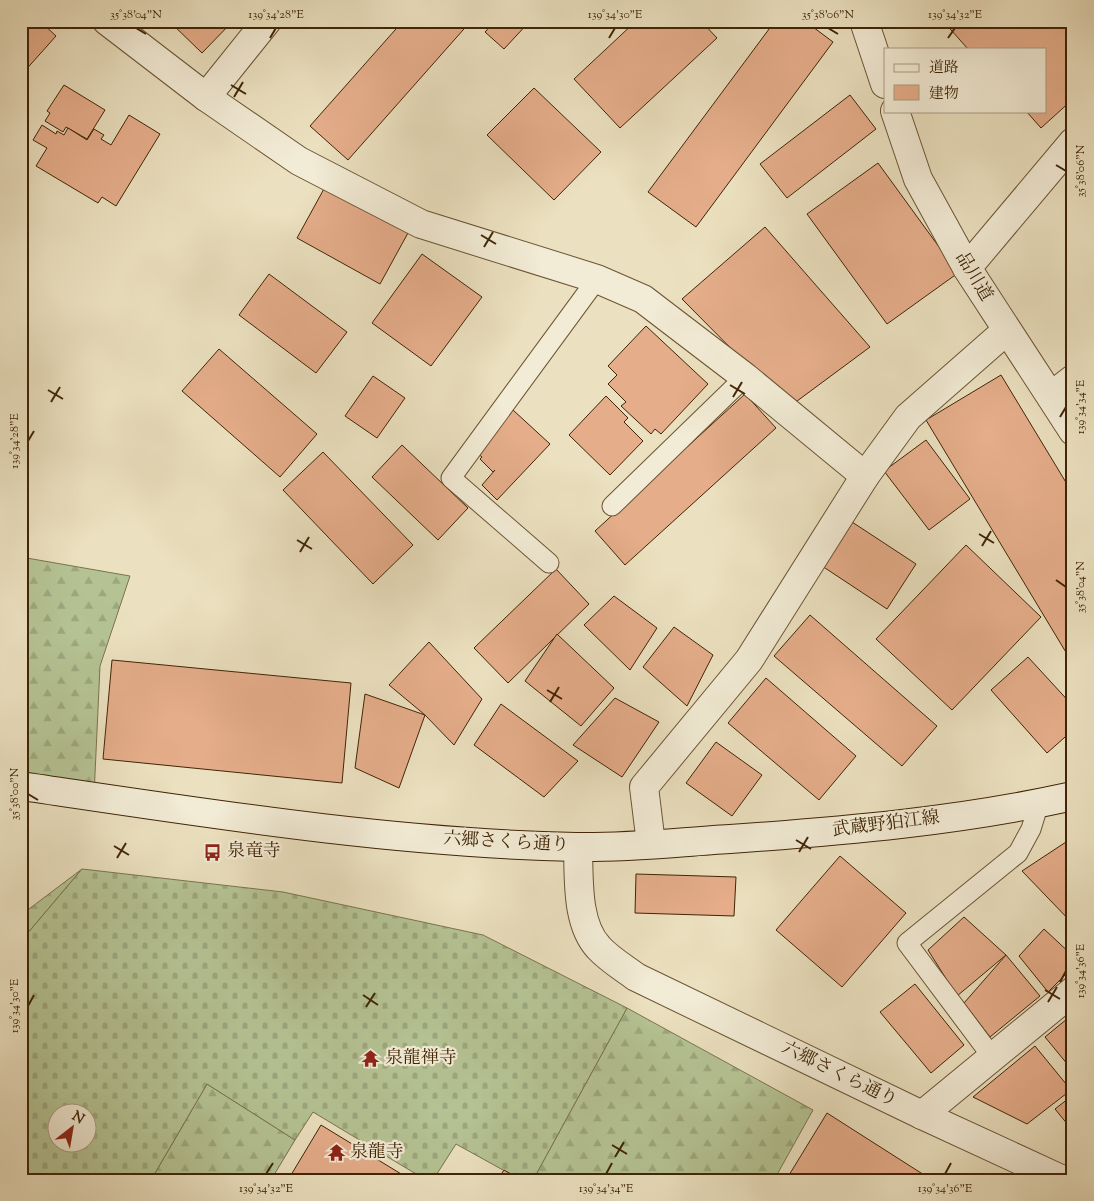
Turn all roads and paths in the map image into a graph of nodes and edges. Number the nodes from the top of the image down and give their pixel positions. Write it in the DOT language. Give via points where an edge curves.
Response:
graph roads {
  1 [pos="107,21"];
  2 [pos="267,21"];
  3 [pos="864,21"];
  4 [pos="884,81"];
  5 [pos="206,97"];
  6 [pos="894,112"];
  7 [pos="1073,142"];
  8 [pos="967,268"];
  9 [pos="597,279"];
  10 [pos="1006,331"];
  11 [pos="745,377"];
  12 [pos="1073,379"];
  13 [pos="1050,396"];
  14 [pos="1073,432"];
  15 [pos="864,476"];
  16 [pos="612,506"];
  17 [pos="549,562"];
  18 [pos="21,786"];
  19 [pos="1073,796"];
  20 [pos="1039,804"];
  21 [pos="651,844"];
  22 [pos="578,847"];
  23 [pos="1073,991"];
  24 [pos="993,1058"];
  25 [pos="922,1115"];
  26 [pos="1049,1177"];
  1 -- 5 [label="street"];
  2 -- 5 [label="street"];
  3 -- 4 [label="street"];
  5 -- 9 [label="street" via="299,161 421,224"];
  6 -- 8 [label="street, 品川道" via="918,179"];
  7 -- 8 [label="street"];
  8 -- 10 [label="street, 品川道"];
  9 -- 11 [label="street" via="643,300"];
  9 -- 17 [label="lane" via="451,478"];
  10 -- 13 [label="street, 品川道"];
  10 -- 15 [label="street" via="908,417"];
  11 -- 15 [label="street"];
  11 -- 16 [label="lane"];
  12 -- 13 [label="street"];
  13 -- 14 [label="street, 品川道"];
  15 -- 21 [label="street" via="749,660 644,787"];
  18 -- 22 [label="street, 六郷さくら通り" via="251,820 430,839"];
  19 -- 20 [label="street, 武蔵野狛江線"];
  20 -- 21 [label="street, 武蔵野狛江線" via="880,828"];
  20 -- 24 [label="lane" via="1018,853 907,943"];
  21 -- 22 [label="street, 武蔵野狛江線"];
  22 -- 25 [label="street, 六郷さくら通り" via="579,896 585,925 598,948 653,986"];
  23 -- 24 [label="street"];
  24 -- 25 [label="street"];
  25 -- 26 [label="street, 六郷さくら通り"];
}
